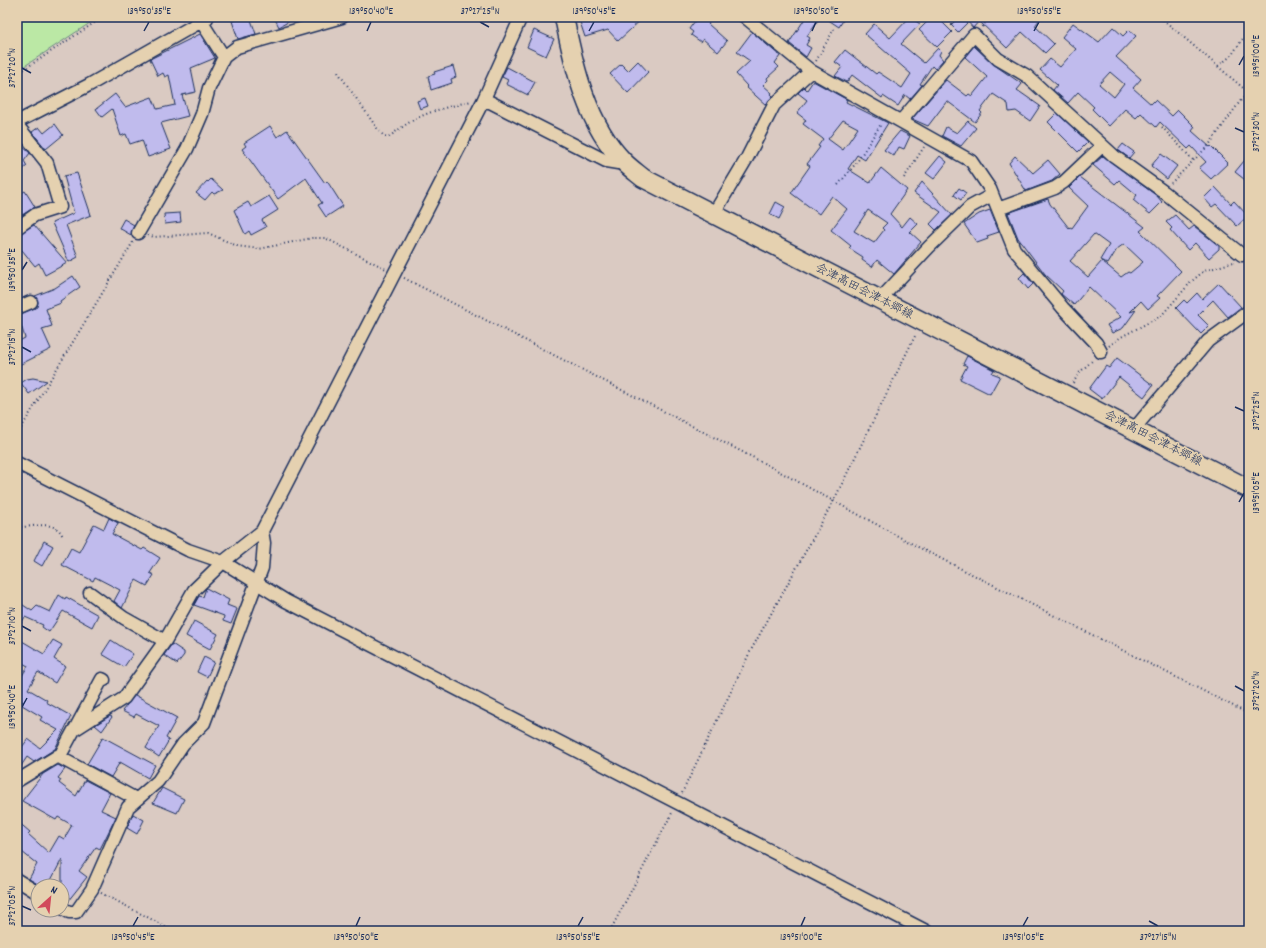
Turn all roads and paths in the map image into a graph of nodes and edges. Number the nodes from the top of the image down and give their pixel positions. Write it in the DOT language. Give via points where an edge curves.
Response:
graph roads {
  1 [pos="103,17"];
  2 [pos="342,17"];
  3 [pos="521,17"];
  4 [pos="564,17"];
  5 [pos="746,17"];
  6 [pos="1160,17"];
  7 [pos="205,19"];
  8 [pos="834,29"];
  9 [pos="1249,30"];
  10 [pos="224,57"];
  11 [pos="1218,66"];
  12 [pos="811,71"];
  13 [pos="338,72"];
  14 [pos="17,74"];
  15 [pos="483,101"];
  16 [pos="887,114"];
  17 [pos="17,122"];
  18 [pos="901,122"];
  19 [pos="17,126"];
  20 [pos="1162,127"];
  21 [pos="930,138"];
  22 [pos="1102,146"];
  23 [pos="1194,160"];
  24 [pos="624,162"];
  25 [pos="904,178"];
  26 [pos="838,185"];
  27 [pos="1164,192"];
  28 [pos="992,195"];
  29 [pos="998,209"];
  30 [pos="713,215"];
  31 [pos="17,228"];
  32 [pos="138,233"];
  33 [pos="1242,255"];
  34 [pos="394,273"];
  35 [pos="883,301"];
  36 [pos="31,302"];
  37 [pos="17,308"];
  38 [pos="1249,311"];
  39 [pos="922,322"];
  40 [pos="1102,352"];
  41 [pos="1065,394"];
  42 [pos="1134,429"];
  43 [pos="17,435"];
  44 [pos="17,463"];
  45 [pos="1249,489"];
  46 [pos="834,500"];
  47 [pos="17,527"];
  48 [pos="262,531"];
  49 [pos="63,537"];
  50 [pos="223,562"];
  51 [pos="257,582"];
  52 [pos="90,593"];
  53 [pos="165,641"];
  54 [pos="104,680"];
  55 [pos="1249,714"];
  56 [pos="74,730"];
  57 [pos="57,756"];
  58 [pos="17,781"];
  59 [pos="136,800"];
  60 [pos="677,804"];
  61 [pos="17,880"];
  62 [pos="30,888"];
  63 [pos="92,889"];
  64 [pos="70,912"];
  65 [pos="174,931"];
  66 [pos="610,931"];
  67 [pos="926,931"];
  1 -- 14 [label="path"];
  2 -- 10 [label="street" via="237,47"];
  3 -- 15 [label="street"];
  4 -- 24 [label="main road, 会津高田会津本郷線" via="576,68 592,116 606,140"];
  5 -- 12 [label="street"];
  6 -- 11 [label="path"];
  7 -- 10 [label="street"];
  7 -- 17 [label="street" via="89,85"];
  8 -- 12 [label="path"];
  9 -- 11 [label="path" via="1231,56"];
  10 -- 32 [label="street" via="209,88 202,114 187,149"];
  11 -- 23 [label="path" via="1249,93 1241,100 1209,145"];
  12 -- 16 [label="street"];
  12 -- 30 [label="street" via="774,105"];
  13 -- 15 [label="path" via="384,136 389,137 405,124 431,111"];
  15 -- 24 [label="street" via="490,102 606,161"];
  15 -- 34 [label="street"];
  16 -- 18 [label="street"];
  16 -- 26 [label="path" via="857,162"];
  18 -- 21 [label="street"];
  18 -- 22 [label="street" via="974,35 998,59 1027,76"];
  19 -- 31 [label="street" via="47,163 60,207 35,215"];
  20 -- 23 [label="path"];
  21 -- 25 [label="path"];
  21 -- 28 [label="street" via="971,161"];
  22 -- 27 [label="street"];
  22 -- 29 [label="street" via="1064,182"];
  23 -- 27 [label="path"];
  24 -- 30 [label="main road, 会津高田会津本郷線" via="643,178"];
  27 -- 33 [label="street"];
  28 -- 29 [label="street"];
  28 -- 35 [label="street" via="970,207 928,247 886,293"];
  29 -- 40 [label="street" via="1014,249"];
  30 -- 35 [label="main road, 会津高田会津本郷線"];
  32 -- 34 [label="path" via="154,237 208,233 237,246 259,249 312,238 325,238"];
  32 -- 43 [label="path"];
  33 -- 40 [label="path" via="1233,262 1204,271 1161,316 1121,337"];
  34 -- 46 [label="path"];
  34 -- 48 [label="street"];
  35 -- 39 [label="main road, 会津高田会津本郷線"];
  36 -- 37 [label="street"];
  38 -- 42 [label="street" via="1208,341"];
  39 -- 41 [label="main road, 会津高田会津本郷線"];
  39 -- 46 [label="path"];
  40 -- 41 [label="path" via="1080,372"];
  41 -- 42 [label="main road, 会津高田会津本郷線"];
  42 -- 45 [label="main road, 会津高田会津本郷線"];
  44 -- 50 [label="street" via="188,550"];
  46 -- 55 [label="path" via="918,547"];
  46 -- 60 [label="path" via="750,652"];
  47 -- 49 [label="path" via="55,526"];
  48 -- 50 [label="street"];
  48 -- 51 [label="street" via="262,568"];
  50 -- 51 [label="street"];
  50 -- 53 [label="street" via="194,590"];
  51 -- 59 [label="street" via="204,723 183,744 158,781"];
  51 -- 60 [label="street" via="286,601"];
  52 -- 53 [label="street" via="124,618"];
  53 -- 56 [label="street" via="124,698"];
  54 -- 56 [label="street" via="102,679"];
  56 -- 57 [label="street" via="61,754"];
  57 -- 58 [label="street"];
  57 -- 59 [label="street"];
  59 -- 63 [label="street" via="128,807"];
  60 -- 66 [label="path"];
  60 -- 67 [label="street"];
  61 -- 62 [label="street"];
  63 -- 64 [label="street" via="76,912"];
  63 -- 65 [label="path"];
}
